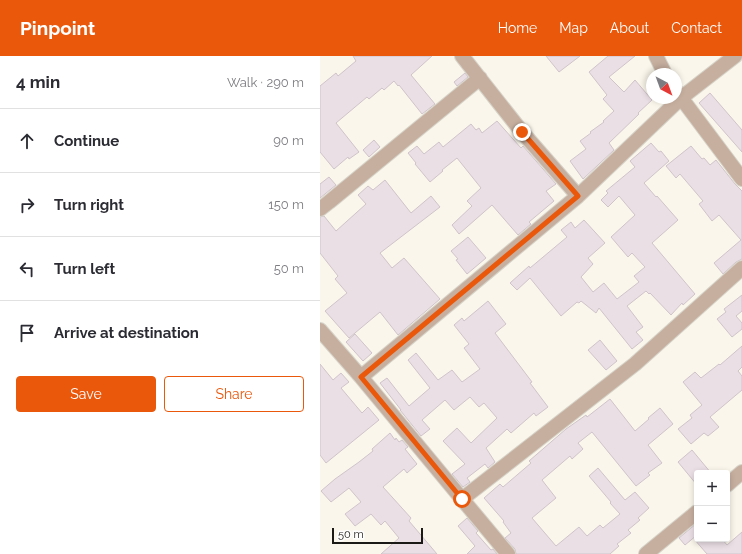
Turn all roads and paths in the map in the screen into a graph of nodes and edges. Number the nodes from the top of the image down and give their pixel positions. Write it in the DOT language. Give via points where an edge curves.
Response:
graph roads {
  1 [pos="462,56"];
  2 [pos="656,56"];
  3 [pos="668,56"];
  4 [pos="734,56"];
  5 [pos="663,68"];
  6 [pos="667,68"];
  7 [pos="480,78"];
  8 [pos="682,91"];
  9 [pos="682,99"];
  10 [pos="668,104"];
  11 [pos="742,179"];
  12 [pos="578,196"];
  13 [pos="320,209"];
  14 [pos="742,268"];
  15 [pos="321,333"];
  16 [pos="361,377"];
  17 [pos="742,472"];
  18 [pos="730,482"];
  19 [pos="462,499"];
  20 [pos="694,514"];
  21 [pos="508,554"];
  22 [pos="646,554"];
  1 -- 7 [label="street"];
  2 -- 5 [label="street"];
  3 -- 6 [label="street"];
  4 -- 8 [label="street"];
  7 -- 12 [label="street" via="522,132"];
  7 -- 13 [label="street"];
  9 -- 11 [label="street"];
  10 -- 12 [label="street"];
  12 -- 16 [label="street"];
  14 -- 19 [label="street" via="635,364"];
  15 -- 16 [label="street"];
  16 -- 19 [label="street"];
  17 -- 18 [label="street"];
  19 -- 21 [label="street"];
  20 -- 22 [label="street"];
}
